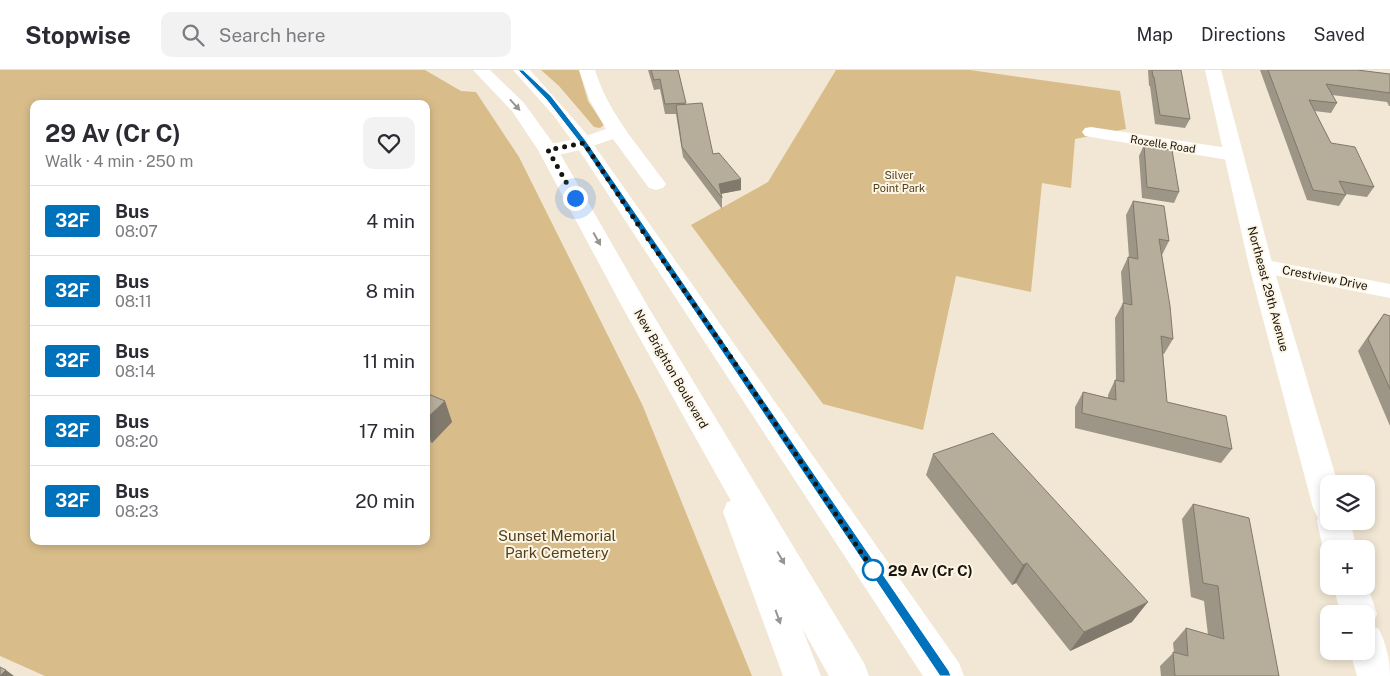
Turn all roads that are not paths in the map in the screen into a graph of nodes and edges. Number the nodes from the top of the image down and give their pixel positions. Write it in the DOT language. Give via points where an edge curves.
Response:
graph roads {
  1 [pos="481,70"];
  2 [pos="521,70"];
  3 [pos="587,70"];
  4 [pos="1213,70"];
  5 [pos="617,131"];
  6 [pos="1091,132"];
  7 [pos="584,143"];
  8 [pos="548,150"];
  9 [pos="1234,155"];
  10 [pos="656,184"];
  11 [pos="1261,266"];
  12 [pos="1390,291"];
  13 [pos="712,440"];
  14 [pos="1320,476"];
  15 [pos="1371,660"];
  16 [pos="802,676"];
  17 [pos="850,676"];
  18 [pos="944,676"];
  19 [pos="1376,676"];
  1 -- 8 [label="main road, New Brighton Boulevard, one-way" via="518,108"];
  2 -- 7 [label="main road" via="548,97"];
  3 -- 5 [label="street" via="591,87"];
  4 -- 9 [label="main road, Northeast 29th Avenue"];
  5 -- 7 [label="street"];
  5 -- 10 [label="street"];
  6 -- 9 [label="street, Rozelle Road"];
  7 -- 8 [label="street"];
  7 -- 18 [label="main road"];
  8 -- 13 [label="main road, New Brighton Boulevard, one-way"];
  9 -- 11 [label="main road, Northeast 29th Avenue"];
  11 -- 12 [label="street, Crestview Drive"];
  11 -- 14 [label="main road, Northeast 29th Avenue"];
  13 -- 16 [label="main road, one-way"];
  13 -- 17 [label="main road, New Brighton Boulevard, one-way"];
  15 -- 19 [label="main road"];
}
